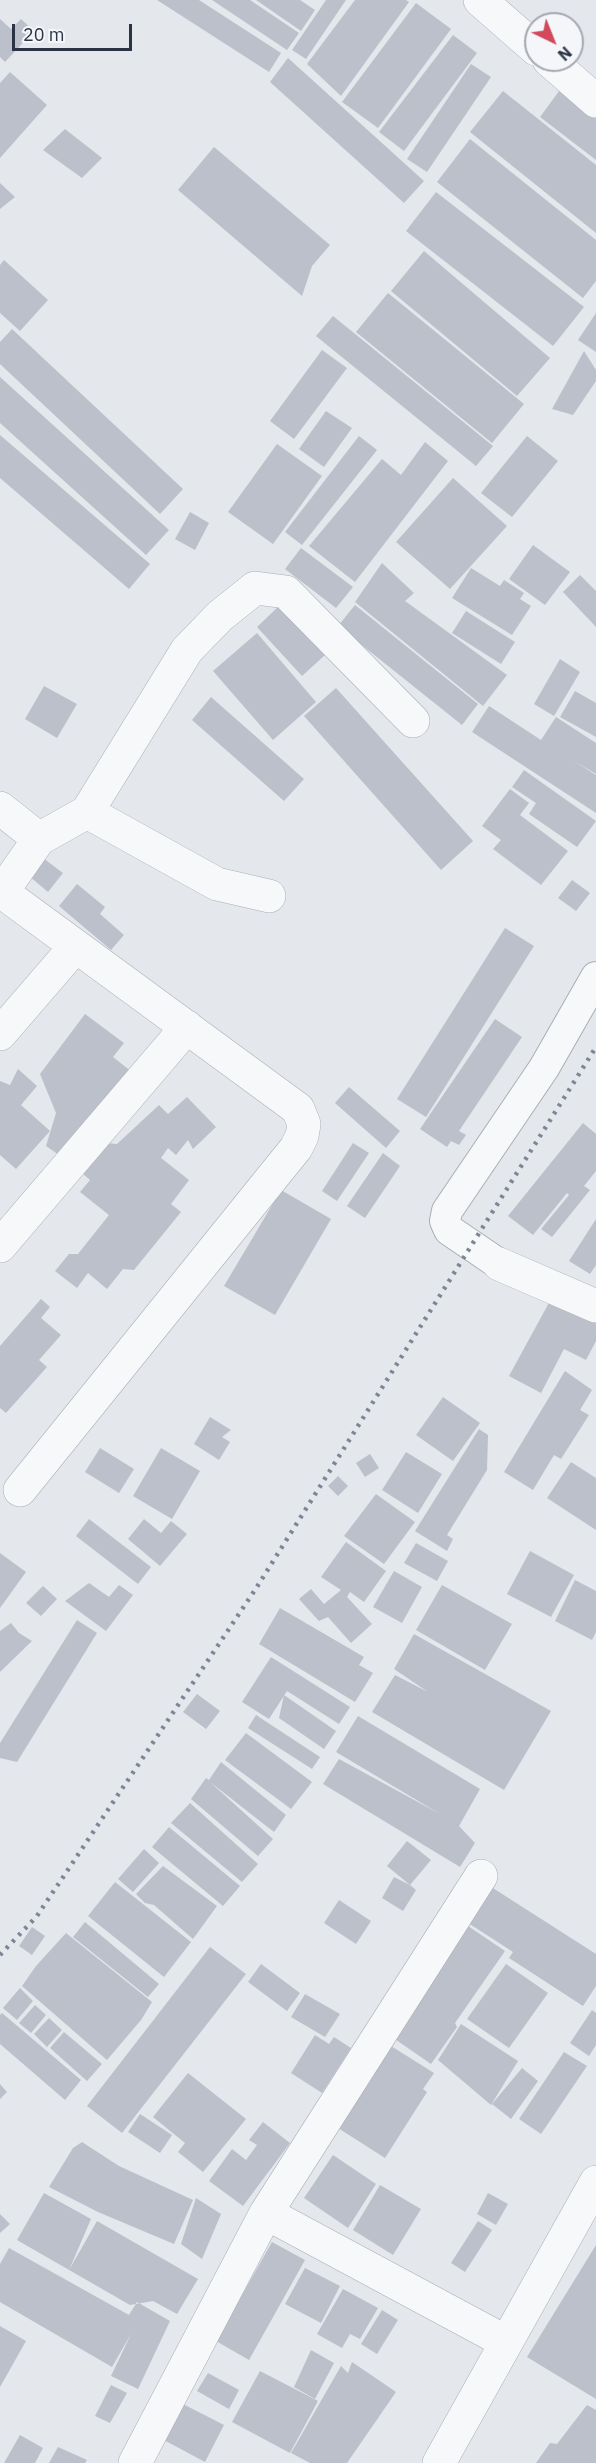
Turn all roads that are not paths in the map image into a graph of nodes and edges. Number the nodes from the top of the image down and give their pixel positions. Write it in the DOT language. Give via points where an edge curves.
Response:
graph roads {
  1 [pos="480,0"];
  2 [pos="524,38"];
  3 [pos="563,72"];
  4 [pos="596,100"];
  5 [pos="413,721"];
  6 [pos="0,808"];
  7 [pos="87,812"];
  8 [pos="39,839"];
  9 [pos="1,891"];
  10 [pos="270,896"];
  11 [pos="75,947"];
  12 [pos="596,977"];
  13 [pos="187,1027"];
  14 [pos="0,1034"];
  15 [pos="0,1246"];
  16 [pos="499,1264"];
  17 [pos="596,1306"];
  18 [pos="20,1490"];
  19 [pos="481,1875"];
  20 [pos="596,2182"];
  21 [pos="266,2213"];
  22 [pos="506,2342"];
  23 [pos="135,2463"];
  24 [pos="439,2463"];
  1 -- 2 [label="street"];
  3 -- 4 [label="street"];
  5 -- 7 [label="street" via="286,592 255,588 186,650"];
  6 -- 8 [label="street"];
  7 -- 8 [label="street"];
  7 -- 10 [label="street" via="218,884"];
  8 -- 9 [label="street"];
  9 -- 11 [label="street"];
  11 -- 13 [label="street"];
  11 -- 14 [label="street"];
  12 -- 16 [label="street" via="544,1068 447,1211 445,1221 449,1230"];
  13 -- 15 [label="street"];
  13 -- 18 [label="street" via="298,1109 304,1124 302,1136"];
  16 -- 17 [label="street"];
  19 -- 21 [label="street"];
  20 -- 22 [label="street"];
  21 -- 22 [label="street"];
  21 -- 23 [label="street"];
  22 -- 24 [label="street"];
}
